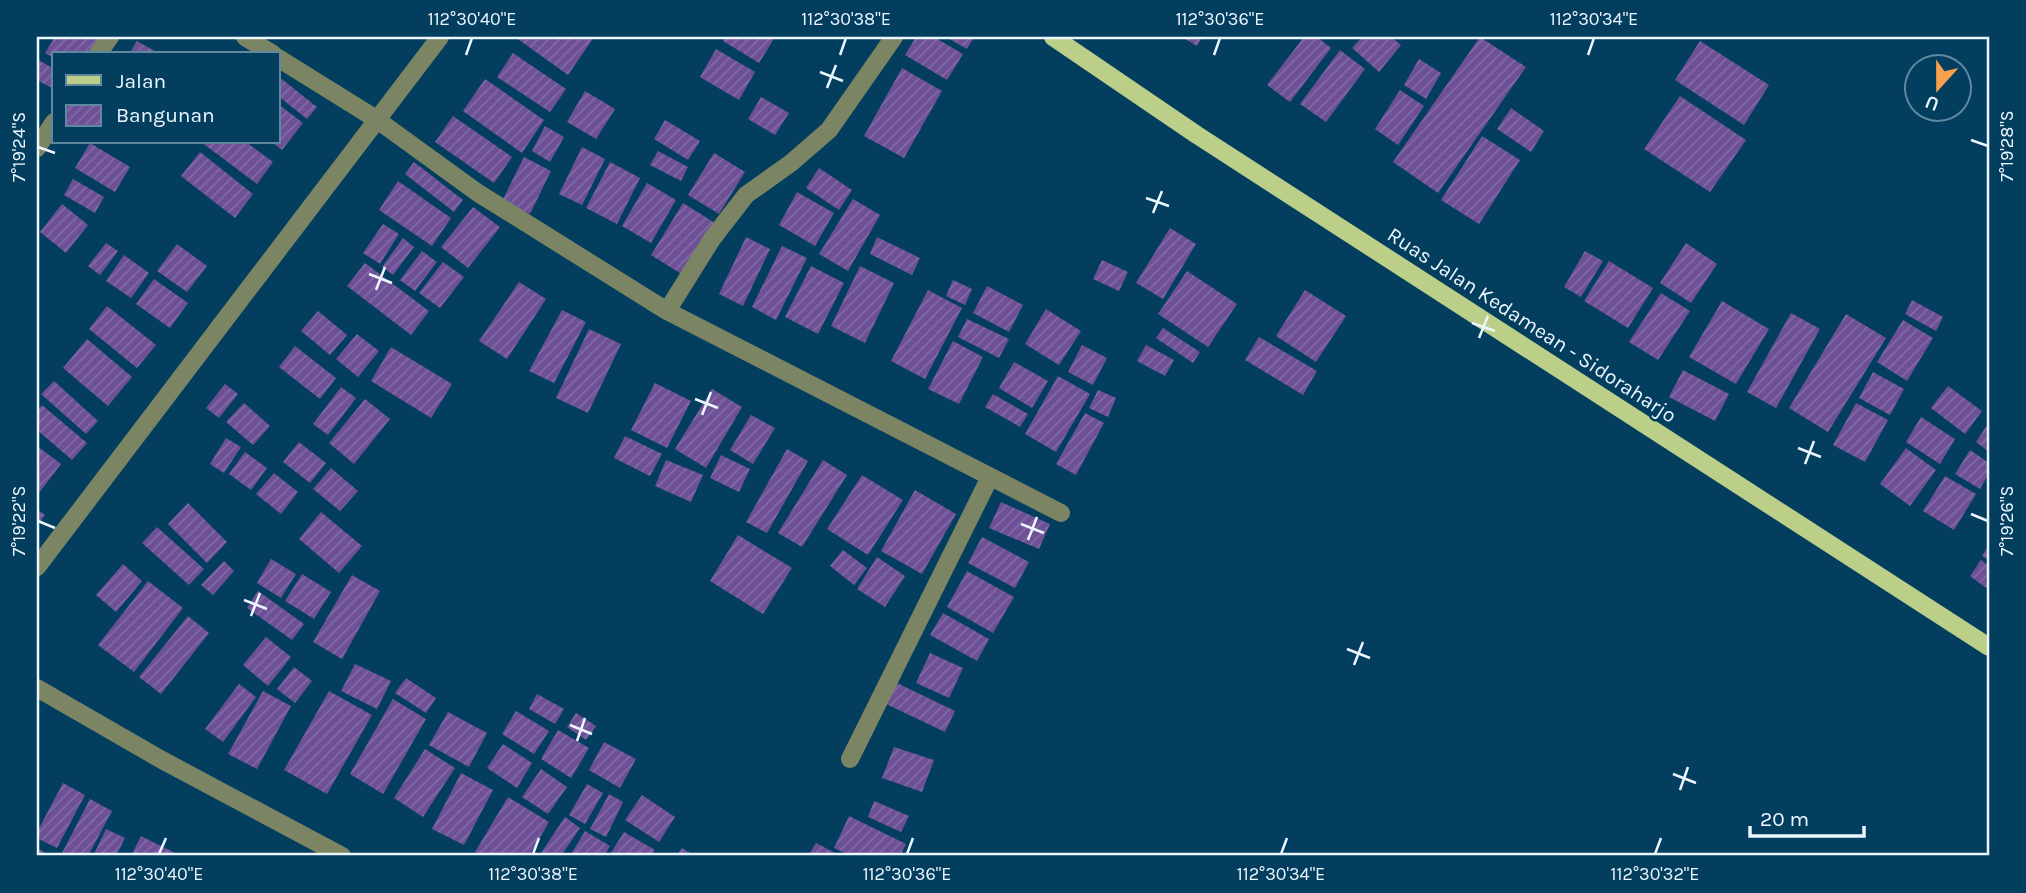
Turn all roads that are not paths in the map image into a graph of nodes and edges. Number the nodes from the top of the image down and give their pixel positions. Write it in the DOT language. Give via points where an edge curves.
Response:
graph roads {
  1 [pos="110,37"];
  2 [pos="245,37"];
  3 [pos="440,37"];
  4 [pos="894,37"];
  5 [pos="1053,37"];
  6 [pos="99,52"];
  7 [pos="270,52"];
  8 [pos="280,59"];
  9 [pos="376,119"];
  10 [pos="52,125"];
  11 [pos="37,148"];
  12 [pos="667,311"];
  13 [pos="990,477"];
  14 [pos="1061,513"];
  15 [pos="37,566"];
  16 [pos="1989,647"];
  17 [pos="37,688"];
  18 [pos="850,759"];
  19 [pos="342,856"];
  1 -- 6 [label="street"];
  2 -- 7 [label="street"];
  3 -- 9 [label="street"];
  4 -- 12 [label="street" via="829,130 746,195"];
  5 -- 16 [label="main road, Ruas Jalan Kedamean - Sidoraharjo"];
  8 -- 9 [label="street"];
  9 -- 12 [label="street" via="478,193"];
  9 -- 15 [label="street"];
  10 -- 11 [label="street"];
  12 -- 13 [label="street"];
  13 -- 14 [label="street"];
  13 -- 18 [label="street"];
  17 -- 19 [label="street"];
}
